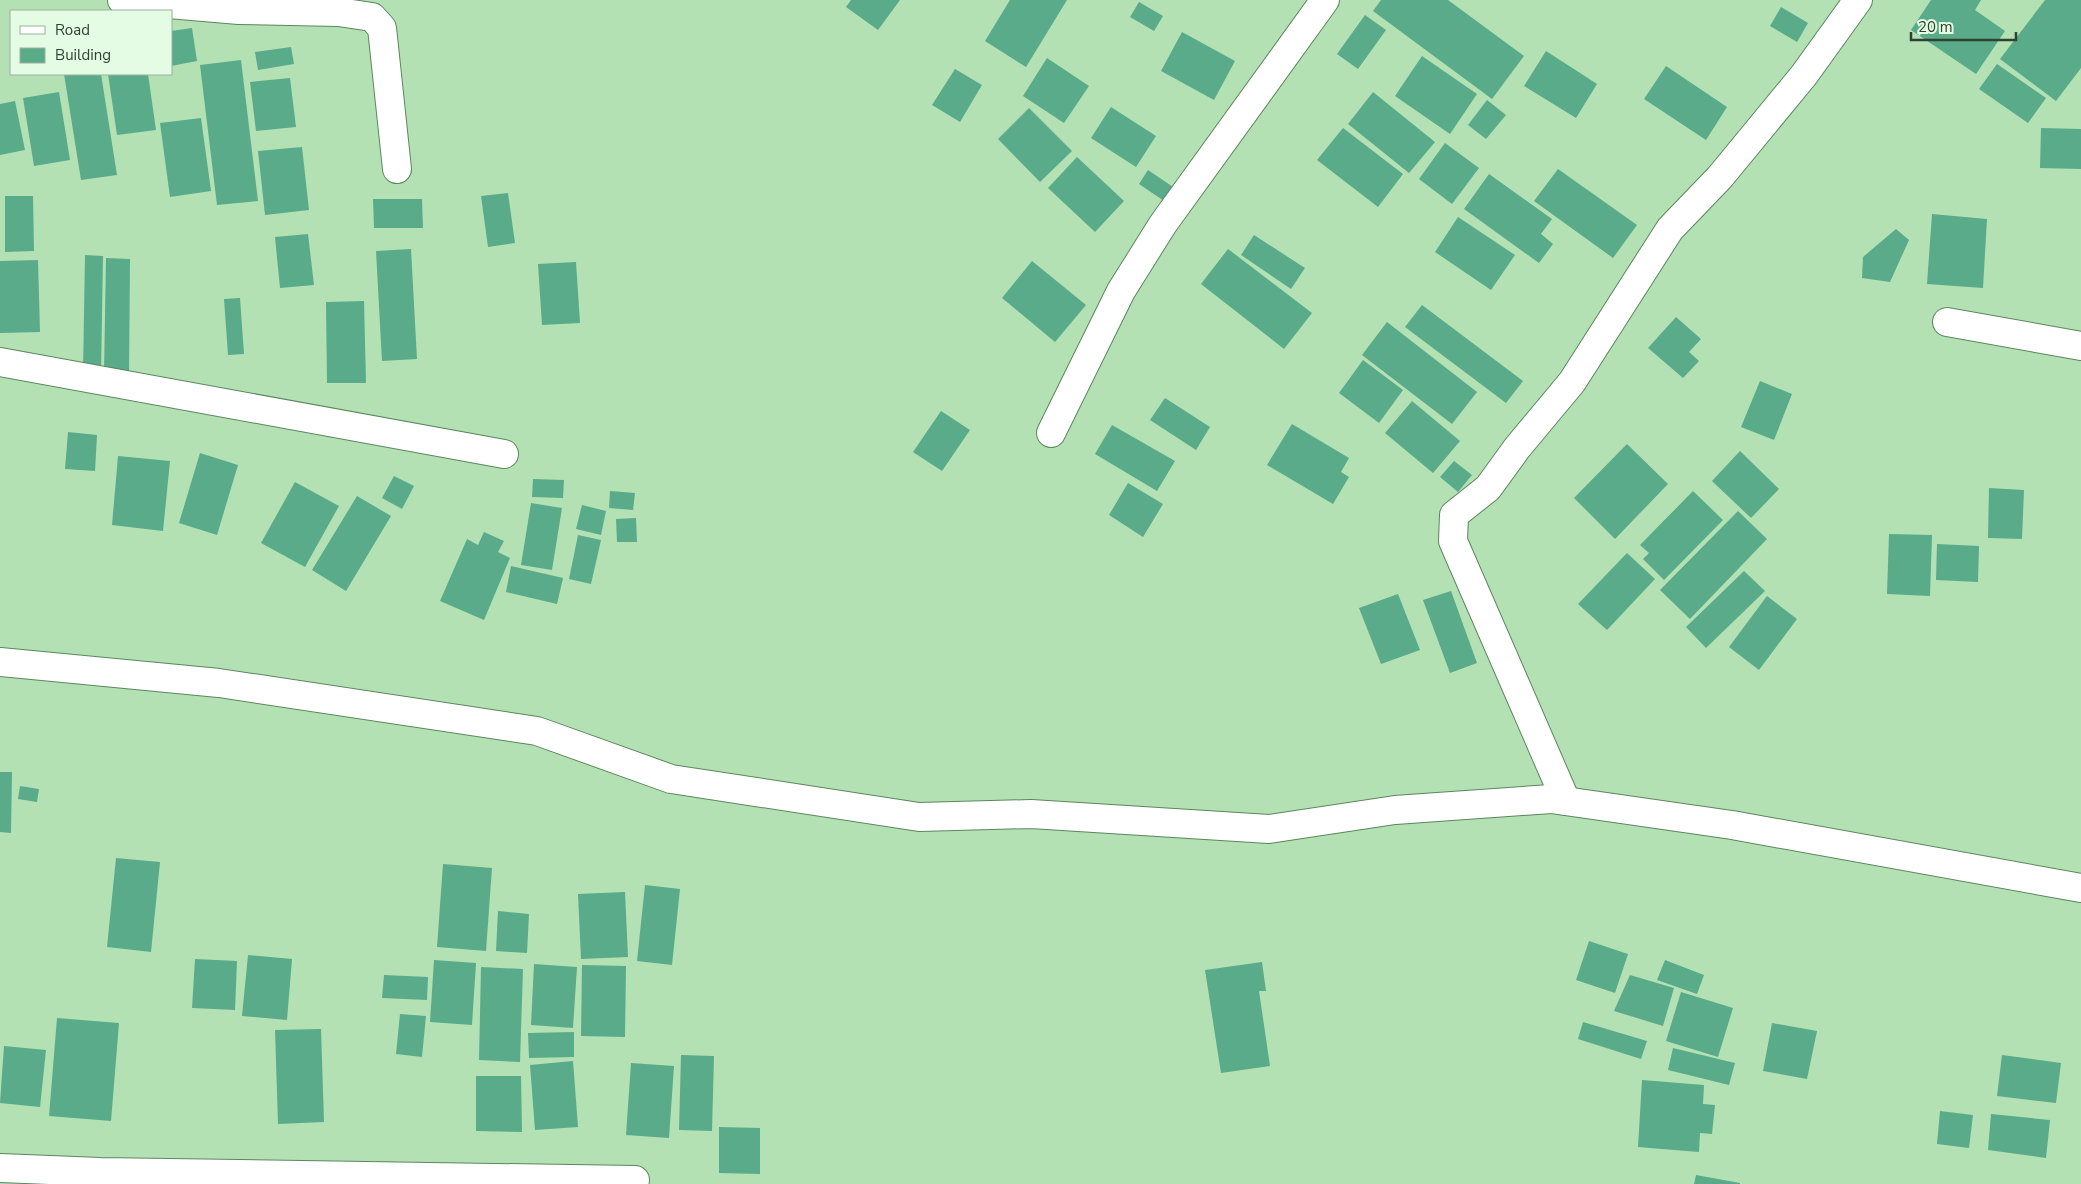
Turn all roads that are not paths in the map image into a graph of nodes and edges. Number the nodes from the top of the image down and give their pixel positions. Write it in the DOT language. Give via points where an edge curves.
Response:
graph roads {
  1 [pos="122,0"];
  2 [pos="1325,0"];
  3 [pos="1858,0"];
  4 [pos="397,169"];
  5 [pos="1947,322"];
  6 [pos="2081,346"];
  7 [pos="0,362"];
  8 [pos="1051,434"];
  9 [pos="504,454"];
  10 [pos="0,662"];
  11 [pos="1566,801"];
  12 [pos="2081,888"];
  13 [pos="0,1168"];
  14 [pos="635,1180"];
  1 -- 4 [label="street" via="239,10 338,12 372,17 382,28"];
  2 -- 8 [label="street" via="1162,224 1121,291"];
  3 -- 11 [label="street" via="1804,75 1720,177 1670,229 1572,382 1488,488 1454,516 1453,541"];
  5 -- 6 [label="street"];
  7 -- 9 [label="street"];
  10 -- 11 [label="street" via="219,683 537,731 671,779 919,816 1031,814 1269,829 1395,810 1551,799"];
  11 -- 12 [label="street" via="1732,824"];
  13 -- 14 [label="street"];
}
